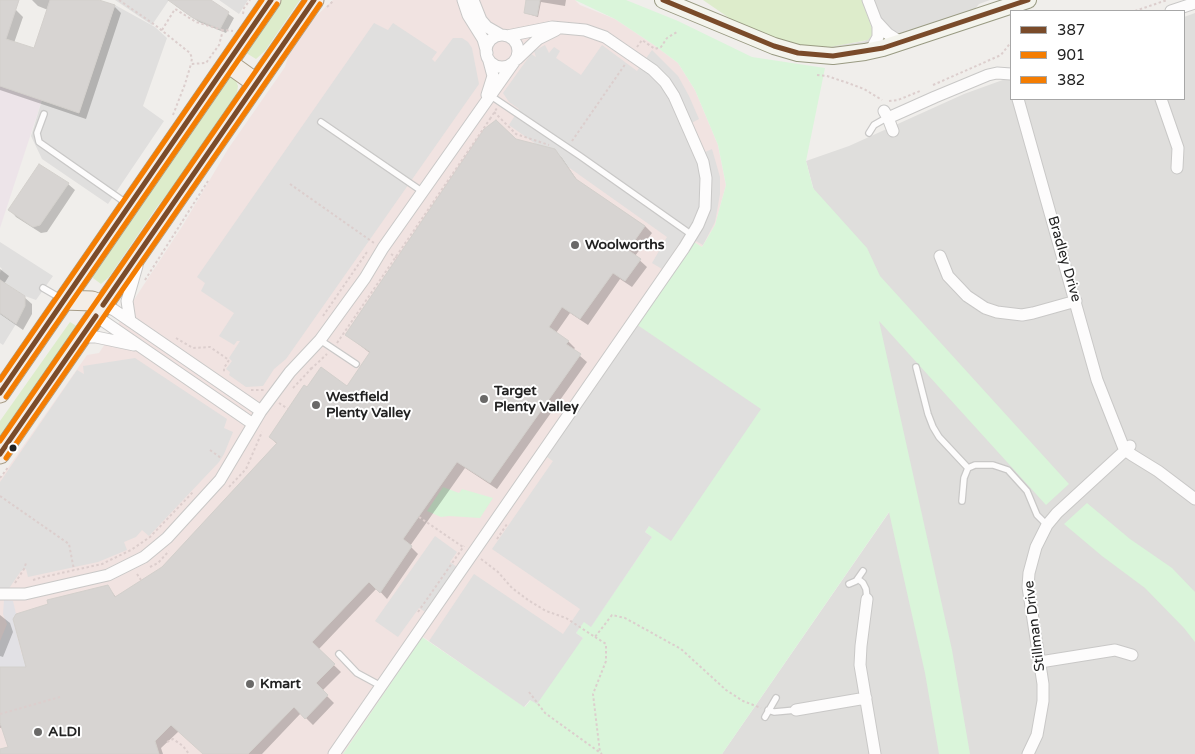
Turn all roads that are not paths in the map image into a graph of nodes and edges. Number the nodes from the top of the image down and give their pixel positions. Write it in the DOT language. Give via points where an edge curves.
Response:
graph roads {
  1 [pos="262,0"];
  2 [pos="271,0"];
  3 [pos="314,0"];
  4 [pos="463,0"];
  5 [pos="473,0"];
  6 [pos="663,0"];
  7 [pos="692,0"];
  8 [pos="868,0"];
  9 [pos="1028,0"];
  10 [pos="1195,3"];
  11 [pos="1174,10"];
  12 [pos="875,19"];
  13 [pos="248,21"];
  14 [pos="572,28"];
  15 [pos="739,32"];
  16 [pos="504,36"];
  17 [pos="902,43"];
  18 [pos="865,52"];
  19 [pos="488,58"];
  20 [pos="515,62"];
  21 [pos="228,63"];
  22 [pos="1010,74"];
  23 [pos="256,83"];
  24 [pos="496,99"];
  25 [pos="1018,100"];
  26 [pos="1161,100"];
  27 [pos="480,109"];
  28 [pos="44,114"];
  29 [pos="887,116"];
  30 [pos="321,122"];
  31 [pos="894,131"];
  32 [pos="869,134"];
  33 [pos="1177,168"];
  34 [pos="423,192"];
  35 [pos="130,206"];
  36 [pos="692,235"];
  37 [pos="146,243"];
  38 [pos="940,256"];
  39 [pos="43,288"];
  40 [pos="64,300"];
  41 [pos="1076,302"];
  42 [pos="99,310"];
  43 [pos="130,321"];
  44 [pos="320,340"];
  45 [pos="76,344"];
  46 [pos="141,347"];
  47 [pos="356,364"];
  48 [pos="916,367"];
  49 [pos="0,393"];
  50 [pos="261,411"];
  51 [pos="252,424"];
  52 [pos="1128,448"];
  53 [pos="0,454"];
  54 [pos="968,468"];
  55 [pos="1195,499"];
  56 [pos="962,501"];
  57 [pos="1047,525"];
  58 [pos="863,571"];
  59 [pos="858,579"];
  60 [pos="849,584"];
  61 [pos="0,594"];
  62 [pos="866,599"];
  63 [pos="339,654"];
  64 [pos="1132,656"];
  65 [pos="1040,662"];
  66 [pos="381,686"];
  67 [pos="776,698"];
  68 [pos="866,698"];
  69 [pos="768,710"];
  70 [pos="796,710"];
  71 [pos="764,717"];
  72 [pos="334,754"];
  73 [pos="875,754"];
  74 [pos="1028,754"];
  1 -- 13 [label="lane"];
  2 -- 13 [label="main road"];
  3 -- 23 [label="main road"];
  4 -- 19 [label="street" via="483,39"];
  5 -- 16 [label="street" via="481,20"];
  6 -- 15 [label="main road"];
  7 -- 15 [label="main road"];
  8 -- 12 [label="street"];
  9 -- 17 [label="main road"];
  10 -- 11 [label="street"];
  12 -- 17 [label="street"];
  12 -- 18 [label="street" via="878,37 872,48"];
  13 -- 21 [label="main road"];
  14 -- 16 [label="street" via="546,28"];
  14 -- 20 [label="street" via="546,34"];
  14 -- 36 [label="street" via="598,34 632,54 654,70 670,88 705,168 705,208"];
  15 -- 18 [label="main road" via="798,52 834,56"];
  16 -- 19 [label="street" via="490,42"];
  16 -- 20 [label="street" via="513,39 517,45"];
  17 -- 18 [label="main road"];
  19 -- 20 [label="street" via="499,67"];
  19 -- 27 [label="street" via="492,82"];
  20 -- 24 [label="street"];
  21 -- 23 [label="main road"];
  21 -- 35 [label="main road"];
  22 -- 29 [label="street" via="988,75"];
  23 -- 37 [label="main road"];
  24 -- 27 [label="street"];
  24 -- 36 [label="lane"];
  25 -- 41 [label="street, Bradley Drive"];
  26 -- 33 [label="street" via="1178,148"];
  27 -- 34 [label="street"];
  28 -- 35 [label="lane" via="37,133 39,142"];
  29 -- 31 [label="street"];
  29 -- 32 [label="lane" via="874,125"];
  30 -- 34 [label="lane"];
  34 -- 44 [label="street"];
  35 -- 40 [label="main road"];
  36 -- 66 [label="street"];
  37 -- 42 [label="main road"];
  37 -- 43 [label="street" via="128,294 126,305"];
  38 -- 41 [label="street" via="948,276 967,296 985,308 1008,314 1033,314"];
  39 -- 40 [label="lane"];
  40 -- 42 [label="main road"];
  40 -- 49 [label="main road"];
  41 -- 52 [label="street, Bradley Drive" via="1104,400 1125,432"];
  42 -- 43 [label="street"];
  42 -- 45 [label="main road"];
  42 -- 46 [label="street"];
  43 -- 50 [label="street"];
  44 -- 47 [label="lane"];
  44 -- 50 [label="street" via="286,377"];
  45 -- 46 [label="street" via="93,336"];
  45 -- 53 [label="main road"];
  46 -- 51 [label="street"];
  48 -- 54 [label="lane" via="933,428"];
  50 -- 51 [label="street"];
  51 -- 61 [label="street" via="214,488 167,538 144,557 99,578 25,594"];
  52 -- 55 [label="street, Bradley Drive"];
  52 -- 57 [label="street, Stillman Drive"];
  54 -- 56 [label="lane"];
  54 -- 57 [label="lane" via="993,465 1008,470 1028,491 1037,515"];
  57 -- 65 [label="street, Stillman Drive" via="1036,547 1029,573 1029,598"];
  58 -- 59 [label="lane"];
  59 -- 60 [label="lane"];
  59 -- 62 [label="lane" via="866,589"];
  62 -- 68 [label="street" via="860,656"];
  63 -- 66 [label="lane" via="357,673"];
  64 -- 65 [label="street" via="1115,650"];
  65 -- 74 [label="street, Stillman Drive" via="1043,701 1037,735"];
  66 -- 72 [label="street"];
  67 -- 69 [label="lane"];
  68 -- 70 [label="street"];
  68 -- 73 [label="street"];
  69 -- 70 [label="lane"];
  69 -- 71 [label="lane"];
}
